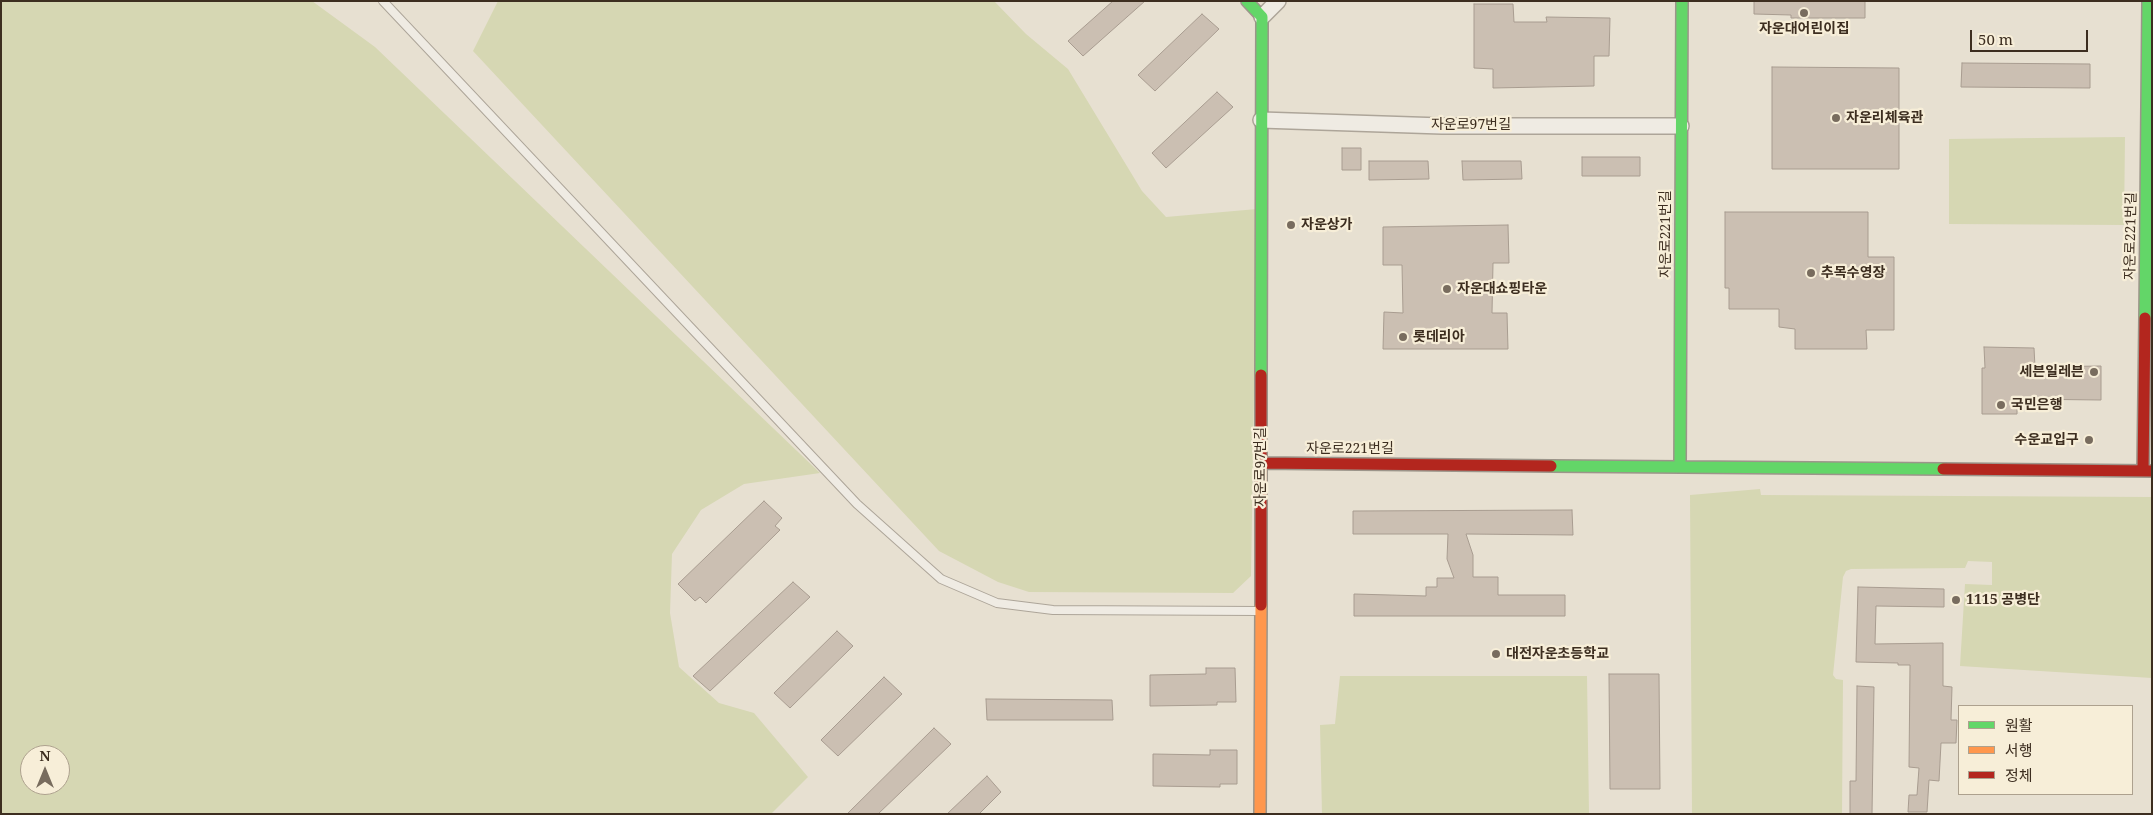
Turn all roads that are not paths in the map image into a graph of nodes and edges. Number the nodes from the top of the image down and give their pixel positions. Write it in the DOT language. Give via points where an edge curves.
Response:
graph roads {
  1 [pos="383,1"];
  2 [pos="1247,1"];
  3 [pos="1278,1"];
  4 [pos="1682,1"];
  5 [pos="2148,1"];
  6 [pos="1262,17"];
  7 [pos="1262,120"];
  8 [pos="1681,126"];
  9 [pos="1261,463"];
  10 [pos="1680,467"];
  11 [pos="2148,471"];
  12 [pos="1260,611"];
  13 [pos="1260,814"];
  1 -- 12 [label="lane" via="857,504 941,579 997,603 1053,610"];
  2 -- 6 [label="street"];
  3 -- 6 [label="street"];
  4 -- 8 [label="street, 자운로221번길"];
  5 -- 11 [label="street, 자운로221번길"];
  6 -- 7 [label="street, 자운로97번길"];
  7 -- 8 [label="street, 자운로97번길" via="1442,126"];
  7 -- 9 [label="street, 자운로97번길"];
  8 -- 10 [label="street, 자운로221번길"];
  9 -- 10 [label="street, 자운로221번길"];
  9 -- 12 [label="street, 자운로97번길"];
  10 -- 11 [label="street, 자운로221번길"];
  12 -- 13 [label="street, 자운로97번길"];
}
